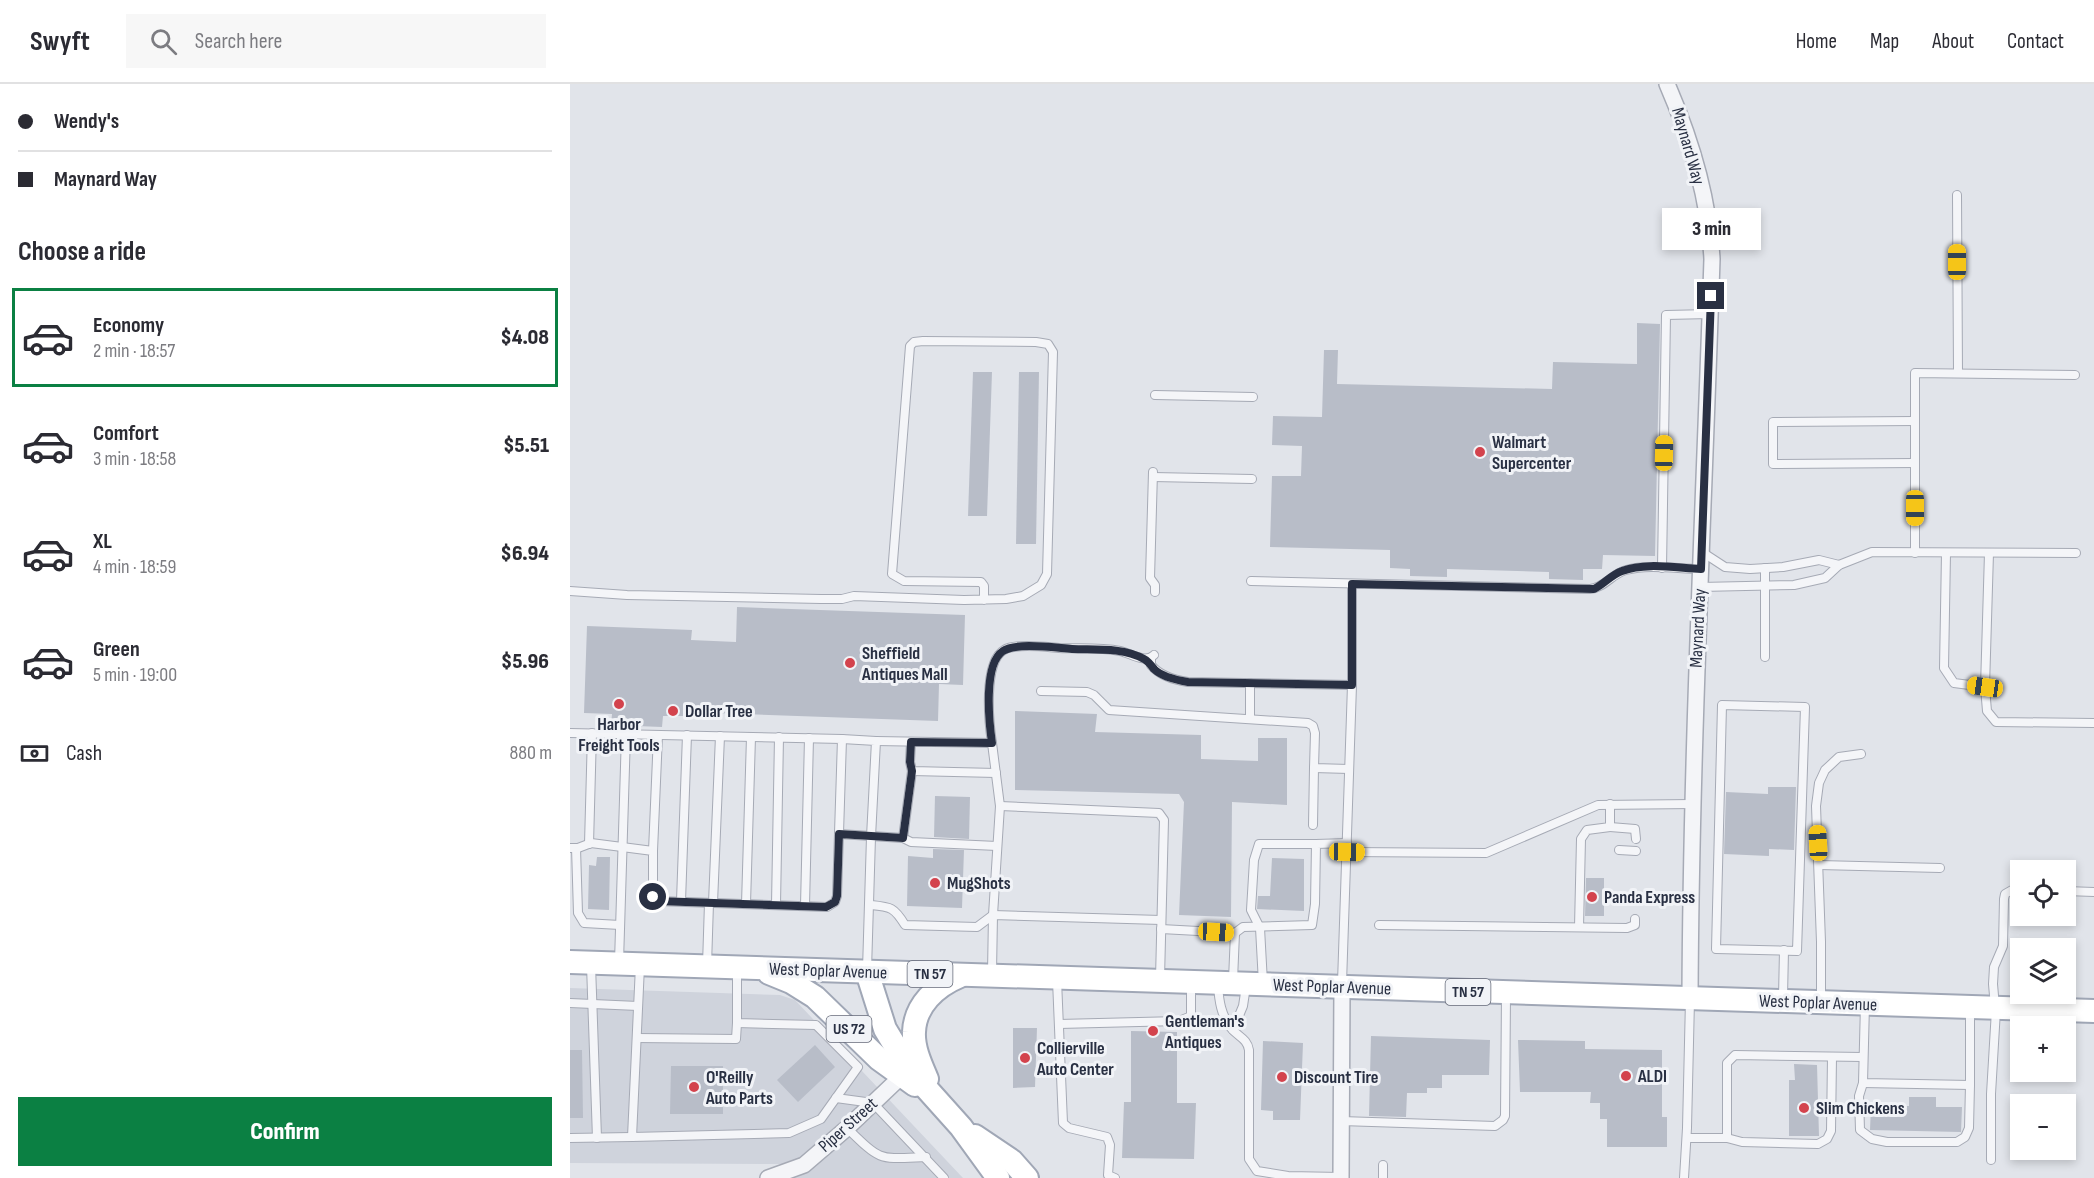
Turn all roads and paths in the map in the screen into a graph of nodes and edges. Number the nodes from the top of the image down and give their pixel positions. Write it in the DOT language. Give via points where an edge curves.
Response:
graph roads {
  1 [pos="1667,84"];
  2 [pos="1957,195"];
  3 [pos="1710,314"];
  4 [pos="1958,373"];
  5 [pos="2075,375"];
  6 [pos="1155,395"];
  7 [pos="1253,397"];
  8 [pos="1915,421"];
  9 [pos="1915,463"];
  10 [pos="1252,479"];
  11 [pos="1702,552"];
  12 [pos="1915,553"];
  13 [pos="1946,553"];
  14 [pos="1989,553"];
  15 [pos="2076,553"];
  16 [pos="1839,565"];
  17 [pos="1662,568"];
  18 [pos="1765,568"];
  19 [pos="1701,569"];
  20 [pos="1251,581"];
  21 [pos="1352,584"];
  22 [pos="1765,586"];
  23 [pos="1700,587"];
  24 [pos="570,591"];
  25 [pos="1155,592"];
  26 [pos="984,600"];
  27 [pos="1765,657"];
  28 [pos="1250,683"];
  29 [pos="1352,685"];
  30 [pos="1985,687"];
  31 [pos="1041,691"];
  32 [pos="1250,719"];
  33 [pos="2094,723"];
  34 [pos="570,733"];
  35 [pos="592,733"];
  36 [pos="626,734"];
  37 [pos="658,735"];
  38 [pos="687,735"];
  39 [pos="720,736"];
  40 [pos="751,737"];
  41 [pos="778,737"];
  42 [pos="809,738"];
  43 [pos="842,739"];
  44 [pos="876,741"];
  45 [pos="911,742"];
  46 [pos="992,743"];
  47 [pos="1861,754"];
  48 [pos="1314,768"];
  49 [pos="1349,768"];
  50 [pos="912,771"];
  51 [pos="996,772"];
  52 [pos="1610,804"];
  53 [pos="1693,804"];
  54 [pos="1000,806"];
  55 [pos="1313,825"];
  56 [pos="1610,827"];
  57 [pos="839,834"];
  58 [pos="871,837"];
  59 [pos="903,838"];
  60 [pos="1636,839"];
  61 [pos="589,844"];
  62 [pos="1316,844"];
  63 [pos="622,846"];
  64 [pos="997,846"];
  65 [pos="1347,847"];
  66 [pos="573,848"];
  67 [pos="1619,850"];
  68 [pos="653,851"];
  69 [pos="1636,851"];
  70 [pos="1819,865"];
  71 [pos="1940,868"];
  72 [pos="2010,891"];
  73 [pos="2076,891"];
  74 [pos="2094,892"];
  75 [pos="681,902"];
  76 [pos="711,903"];
  77 [pos="746,904"];
  78 [pos="776,905"];
  79 [pos="870,905"];
  80 [pos="805,906"];
  81 [pos="993,915"];
  82 [pos="1635,919"];
  83 [pos="1161,920"];
  84 [pos="1380,925"];
  85 [pos="620,926"];
  86 [pos="1579,927"];
  87 [pos="1260,928"];
  88 [pos="1161,930"];
  89 [pos="1235,933"];
  90 [pos="1784,950"];
  91 [pos="581,962"];
  92 [pos="630,964"];
  93 [pos="707,967"];
  94 [pos="748,968"];
  95 [pos="867,972"];
  96 [pos="963,975"];
  97 [pos="992,976"];
  98 [pos="1057,979"];
  99 [pos="1160,982"];
  100 [pos="1191,983"];
  101 [pos="1240,984"];
  102 [pos="1342,988"];
  103 [pos="1506,993"];
  104 [pos="1690,999"];
  105 [pos="1782,1002"];
  106 [pos="570,1003"];
  107 [pos="592,1003"];
  108 [pos="1821,1003"];
  109 [pos="1865,1004"];
  110 [pos="638,1006"];
  111 [pos="1971,1007"];
  112 [pos="1996,1008"];
  113 [pos="2094,1011"];
  114 [pos="737,1023"];
  115 [pos="1059,1024"];
  116 [pos="1233,1030"];
  117 [pos="637,1038"];
  118 [pos="1832,1057"];
  119 [pos="1863,1057"];
  120 [pos="910,1068"];
  121 [pos="1863,1083"];
  122 [pos="1970,1084"];
  123 [pos="836,1098"];
  124 [pos="873,1103"];
  125 [pos="1341,1121"];
  126 [pos="961,1127"];
  127 [pos="847,1128"];
  128 [pos="632,1137"];
  129 [pos="570,1138"];
  130 [pos="597,1138"];
  131 [pos="1687,1138"];
  132 [pos="1727,1138"];
  133 [pos="926,1157"];
  134 [pos="1991,1160"];
  135 [pos="1383,1165"];
  136 [pos="1341,1177"];
  137 [pos="768,1178"];
  138 [pos="944,1178"];
  139 [pos="998,1178"];
  140 [pos="1027,1178"];
  141 [pos="1115,1178"];
  142 [pos="1383,1178"];
  143 [pos="1684,1178"];
  1 -- 3 [label="street, Maynard Way" via="1685,125 1710,232"];
  2 -- 4 [label="lane"];
  3 -- 11 [label="street, Maynard Way"];
  3 -- 17 [label="lane" via="1666,315"];
  4 -- 5 [label="lane"];
  4 -- 8 [label="lane" via="1915,373"];
  6 -- 7 [label="lane"];
  8 -- 9 [label="lane"];
  8 -- 9 [label="lane" via="1773,422 1773,464"];
  9 -- 12 [label="lane"];
  10 -- 25 [label="lane" via="1153,475 1150,578"];
  11 -- 18 [label="lane" via="1725,567"];
  11 -- 19 [label="street, Maynard Way"];
  12 -- 13 [label="lane"];
  12 -- 16 [label="lane" via="1872,552"];
  13 -- 14 [label="lane"];
  13 -- 30 [label="lane" via="1944,668 1954,683"];
  14 -- 15 [label="lane"];
  14 -- 30 [label="lane"];
  16 -- 18 [label="lane" via="1819,560"];
  16 -- 22 [label="lane" via="1825,578"];
  17 -- 19 [label="lane"];
  17 -- 21 [label="lane" via="1626,570 1594,589"];
  18 -- 22 [label="lane"];
  19 -- 23 [label="street, Maynard Way"];
  20 -- 21 [label="lane"];
  21 -- 29 [label="lane"];
  22 -- 23 [label="lane"];
  22 -- 27 [label="lane"];
  23 -- 53 [label="street, Maynard Way"];
  24 -- 26 [label="lane" via="627,596"];
  26 -- 26 [label="lane" via="1023,596 1041,585 1047,574 1053,352 1048,344 1036,342 914,342 910,346 892,574 904,581 981,582"];
  28 -- 29 [label="lane"];
  28 -- 32 [label="lane"];
  28 -- 46 [label="lane" via="1177,680 1161,674 1150,659 1120,651 1004,649 992,666 990,678"];
  29 -- 49 [label="lane"];
  30 -- 33 [label="lane" via="1988,711 1996,722"];
  31 -- 32 [label="lane" via="1087,692 1109,710"];
  32 -- 48 [label="lane" via="1313,726"];
  34 -- 35 [label="lane"];
  35 -- 36 [label="lane"];
  35 -- 61 [label="lane"];
  36 -- 37 [label="lane"];
  36 -- 63 [label="lane"];
  37 -- 38 [label="lane"];
  37 -- 68 [label="lane"];
  38 -- 39 [label="lane"];
  38 -- 75 [label="lane"];
  39 -- 40 [label="lane"];
  39 -- 76 [label="lane"];
  40 -- 41 [label="lane"];
  40 -- 77 [label="lane"];
  41 -- 42 [label="lane"];
  41 -- 78 [label="lane"];
  42 -- 43 [label="lane"];
  42 -- 80 [label="lane"];
  43 -- 44 [label="lane"];
  43 -- 57 [label="lane"];
  44 -- 45 [label="lane"];
  44 -- 58 [label="lane"];
  45 -- 46 [label="lane"];
  45 -- 50 [label="lane"];
  46 -- 51 [label="lane"];
  47 -- 70 [label="lane" via="1839,757 1825,770 1819,783"];
  48 -- 49 [label="lane"];
  48 -- 55 [label="lane"];
  49 -- 65 [label="lane"];
  50 -- 51 [label="lane"];
  50 -- 59 [label="lane"];
  51 -- 54 [label="lane"];
  52 -- 53 [label="lane"];
  52 -- 56 [label="lane"];
  52 -- 65 [label="lane" via="1586,809 1486,853"];
  53 -- 104 [label="street, Maynard Way"];
  54 -- 64 [label="lane"];
  54 -- 83 [label="lane" via="1160,813 1164,820"];
  56 -- 60 [label="lane" via="1635,829"];
  56 -- 86 [label="lane" via="1587,830 1581,839"];
  57 -- 58 [label="lane"];
  57 -- 80 [label="lane" via="835,902 826,907"];
  58 -- 59 [label="lane"];
  58 -- 79 [label="lane"];
  59 -- 64 [label="lane" via="911,842"];
  61 -- 63 [label="lane"];
  61 -- 66 [label="lane"];
  62 -- 65 [label="lane"];
  62 -- 87 [label="lane" via="1312,925"];
  62 -- 87 [label="lane" via="1259,844 1251,910"];
  63 -- 68 [label="lane"];
  63 -- 85 [label="lane"];
  64 -- 81 [label="lane"];
  65 -- 102 [label="lane"];
  66 -- 85 [label="lane" via="578,913 584,923"];
  67 -- 69 [label="lane"];
  68 -- 75 [label="lane" via="653,897 657,901"];
  70 -- 71 [label="lane"];
  70 -- 108 [label="lane"];
  72 -- 112 [label="lane" via="2004,899 2003,946 1994,967"];
  73 -- 74 [label="lane"];
  75 -- 76 [label="lane"];
  76 -- 77 [label="lane"];
  76 -- 93 [label="lane"];
  77 -- 78 [label="lane"];
  78 -- 80 [label="lane"];
  79 -- 81 [label="lane" via="891,907 906,926 977,927"];
  79 -- 95 [label="lane"];
  81 -- 83 [label="lane"];
  81 -- 97 [label="lane"];
  82 -- 86 [label="lane" via="1632,928"];
  83 -- 88 [label="lane"];
  84 -- 86 [label="lane"];
  85 -- 92 [label="lane"];
  87 -- 89 [label="lane" via="1243,927"];
  87 -- 101 [label="lane"];
  88 -- 89 [label="lane"];
  88 -- 99 [label="lane"];
  89 -- 101 [label="lane"];
  90 -- 90 [label="lane" via="1797,951 1805,707 1722,705 1716,949"];
  90 -- 105 [label="lane"];
  91 -- 92 [label="main road, West Poplar Avenue / US 72"];
  91 -- 107 [label="lane"];
  92 -- 93 [label="main road, West Poplar Avenue / US 72"];
  92 -- 110 [label="lane"];
  93 -- 94 [label="main road, West Poplar Avenue / US 72"];
  94 -- 95 [label="main road, West Poplar Avenue / US 72"];
  94 -- 114 [label="lane"];
  94 -- 120 [label="main road, US 72" via="791,982 815,997 879,1059"];
  95 -- 96 [label="main road, West Poplar Avenue / TN 57"];
  95 -- 120 [label="main road, US 72" via="885,1029"];
  96 -- 97 [label="main road, West Poplar Avenue / TN 57"];
  96 -- 120 [label="main road" via="945,982 921,1007"];
  97 -- 98 [label="main road, West Poplar Avenue / TN 57"];
  98 -- 99 [label="main road, West Poplar Avenue / TN 57"];
  98 -- 115 [label="lane"];
  99 -- 100 [label="main road, West Poplar Avenue / TN 57"];
  100 -- 101 [label="main road, West Poplar Avenue / TN 57"];
  100 -- 115 [label="lane" via="1191,1016 1179,1022"];
  101 -- 102 [label="main road, West Poplar Avenue / TN 57"];
  101 -- 116 [label="lane" via="1243,1006"];
  101 -- 116 [label="lane" via="1219,1005"];
  102 -- 103 [label="main road, West Poplar Avenue / TN 57"];
  102 -- 125 [label="street"];
  103 -- 104 [label="main road, West Poplar Avenue / TN 57"];
  103 -- 125 [label="lane" via="1504,1116 1500,1123 1495,1126"];
  104 -- 105 [label="main road, West Poplar Avenue / TN 57"];
  104 -- 131 [label="lane"];
  105 -- 108 [label="main road, West Poplar Avenue / TN 57"];
  106 -- 107 [label="lane"];
  107 -- 110 [label="lane"];
  107 -- 130 [label="lane"];
  108 -- 109 [label="main road, West Poplar Avenue / TN 57"];
  109 -- 111 [label="main road, West Poplar Avenue / TN 57"];
  109 -- 119 [label="lane"];
  110 -- 117 [label="lane"];
  111 -- 112 [label="main road, West Poplar Avenue / TN 57"];
  111 -- 122 [label="lane"];
  112 -- 113 [label="main road, West Poplar Avenue / TN 57"];
  112 -- 134 [label="lane"];
  114 -- 117 [label="lane" via="736,1039"];
  114 -- 123 [label="lane" via="816,1025 858,1067"];
  115 -- 141 [label="lane" via="1063,1123 1107,1137 1108,1175"];
  116 -- 136 [label="lane" via="1247,1042 1249,1050 1248,1159 1257,1171"];
  117 -- 128 [label="lane"];
  118 -- 119 [label="lane"];
  118 -- 132 [label="lane" via="1730,1058"];
  118 -- 132 [label="lane" via="1832,1131 1827,1139 1818,1144 1742,1142"];
  119 -- 121 [label="lane"];
  120 -- 124 [label="street, Piper Street"];
  120 -- 126 [label="main road, US 72"];
  121 -- 122 [label="lane"];
  121 -- 122 [label="lane" via="1859,1096 1860,1130 1872,1139 1887,1142 1957,1142 1965,1137 1969,1128"];
  123 -- 124 [label="lane"];
  123 -- 128 [label="lane" via="821,1119 789,1132"];
  124 -- 127 [label="street, Piper Street"];
  124 -- 133 [label="lane"];
  125 -- 136 [label="street"];
  126 -- 139 [label="main road, US 72"];
  126 -- 140 [label="main road, US 72" via="1012,1161"];
  127 -- 133 [label="lane" via="873,1154 885,1159"];
  127 -- 137 [label="street, Piper Street" via="804,1165"];
  128 -- 130 [label="lane"];
  129 -- 130 [label="lane"];
  131 -- 132 [label="lane"];
  131 -- 143 [label="lane"];
  133 -- 138 [label="lane"];
  135 -- 142 [label="lane"];
}
